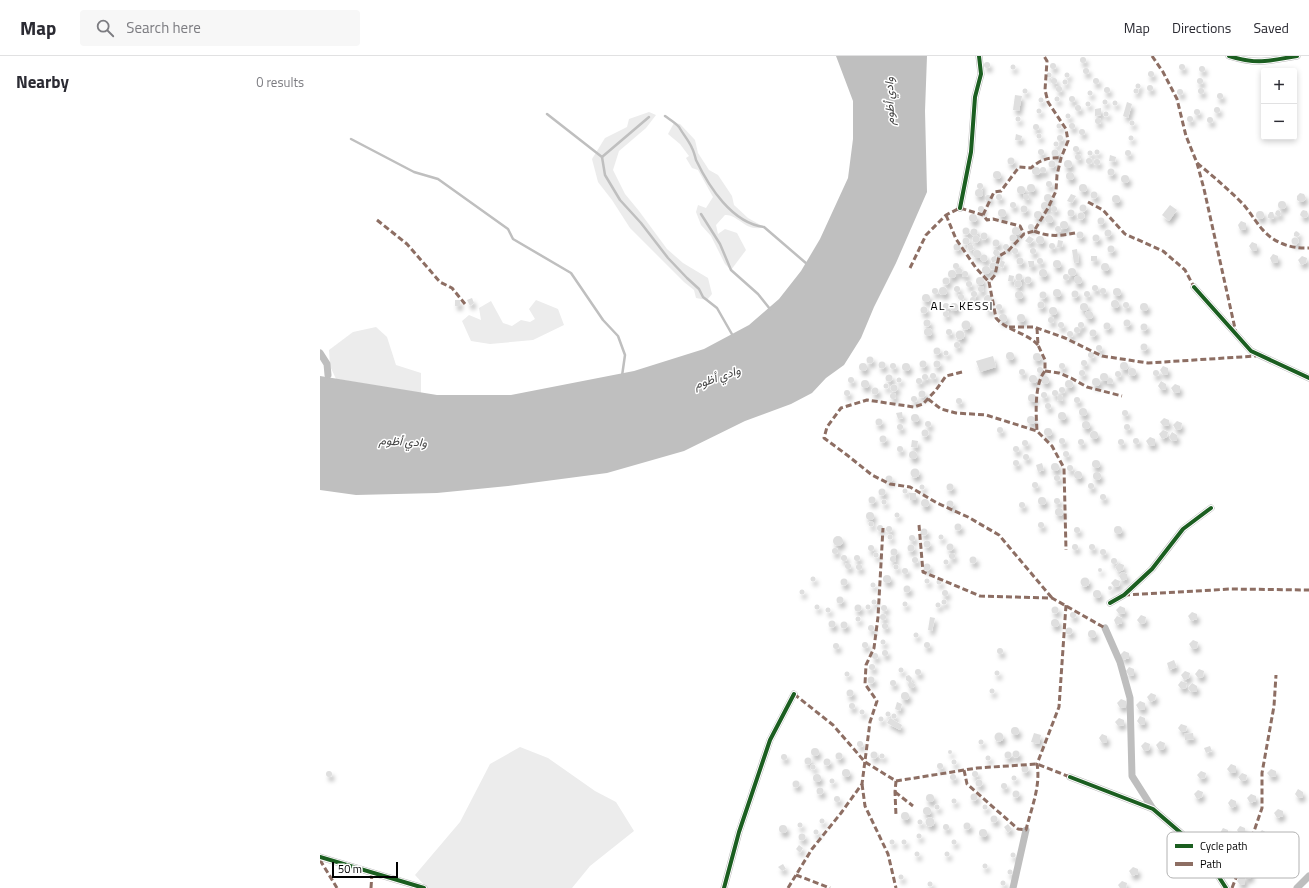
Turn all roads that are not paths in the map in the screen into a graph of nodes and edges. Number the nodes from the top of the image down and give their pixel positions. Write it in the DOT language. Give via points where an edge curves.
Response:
graph roads {
  1 [pos="979,56"];
  2 [pos="1229,56"];
  3 [pos="1297,56"];
  4 [pos="960,208"];
  5 [pos="1194,287"];
  6 [pos="320,353"];
  7 [pos="328,375"];
  8 [pos="1309,378"];
  9 [pos="1211,508"];
  10 [pos="1110,604"];
  11 [pos="1105,628"];
  12 [pos="794,694"];
  13 [pos="1070,777"];
  14 [pos="1154,810"];
  15 [pos="1026,830"];
  16 [pos="1179,832"];
  17 [pos="320,857"];
  18 [pos="1309,876"];
  19 [pos="1220,878"];
  20 [pos="424,888"];
  21 [pos="724,888"];
  22 [pos="1013,888"];
  23 [pos="1226,888"];
  24 [pos="1297,888"];
  1 -- 4 [label="street" via="981,74 975,97 971,152"];
  2 -- 3 [label="street" via="1262,63"];
  5 -- 8 [label="street" via="1251,351"];
  6 -- 7 [label="street" via="327,364"];
  9 -- 10 [label="street" via="1183,529 1152,570"];
  11 -- 14 [label="street" via="1120,662 1130,698 1132,776"];
  12 -- 21 [label="street" via="770,740 739,832"];
  13 -- 14 [label="street"];
  14 -- 16 [label="street"];
  15 -- 22 [label="street"];
  17 -- 20 [label="street"];
  18 -- 24 [label="street"];
  19 -- 23 [label="street"];
}
